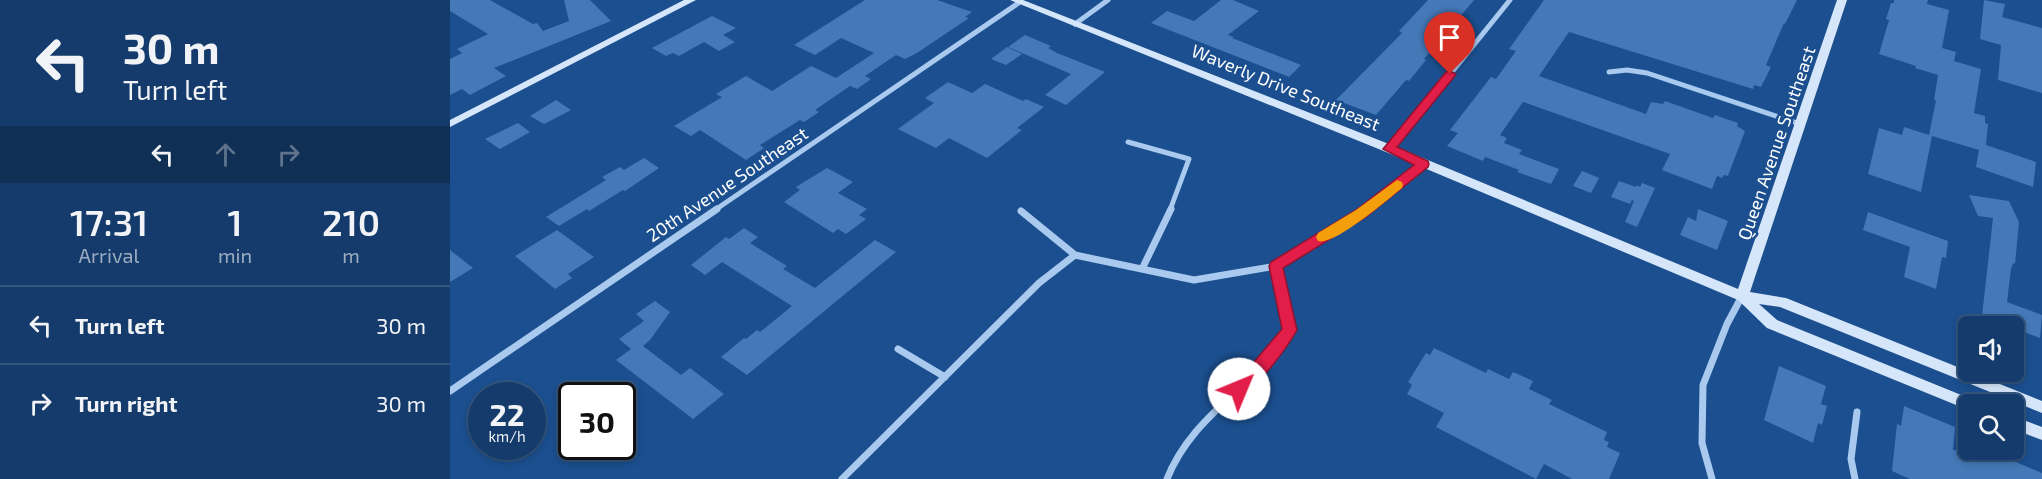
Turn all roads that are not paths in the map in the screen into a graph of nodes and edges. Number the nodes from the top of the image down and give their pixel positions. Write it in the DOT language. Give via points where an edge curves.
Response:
graph roads {
  1 [pos="691,0"];
  2 [pos="1108,0"];
  3 [pos="1510,0"];
  4 [pos="1842,0"];
  5 [pos="1018,1"];
  6 [pos="1075,24"];
  7 [pos="1609,72"];
  8 [pos="450,124"];
  9 [pos="1800,124"];
  10 [pos="1128,142"];
  11 [pos="1390,149"];
  12 [pos="1423,164"];
  13 [pos="1022,211"];
  14 [pos="1075,255"];
  15 [pos="1276,266"];
  16 [pos="1143,267"];
  17 [pos="1742,296"];
  18 [pos="898,350"];
  19 [pos="945,377"];
  20 [pos="450,391"];
  21 [pos="1958,400"];
  22 [pos="2042,406"];
  23 [pos="1857,412"];
  24 [pos="2024,427"];
  25 [pos="2042,434"];
  26 [pos="842,479"];
  27 [pos="1167,479"];
  28 [pos="1712,479"];
  29 [pos="1855,479"];
  1 -- 8 [label="main road"];
  2 -- 6 [label="street"];
  3 -- 11 [label="street"];
  4 -- 9 [label="main road, Queen Avenue Southeast"];
  5 -- 6 [label="main road, Waverly Drive Southeast"];
  5 -- 20 [label="street, 20th Avenue Southeast"];
  6 -- 11 [label="main road, Waverly Drive Southeast"];
  7 -- 9 [label="street" via="1647,74"];
  9 -- 17 [label="main road, Queen Avenue Southeast"];
  10 -- 16 [label="street" via="1190,159"];
  11 -- 12 [label="main road, Waverly Drive Southeast"];
  12 -- 15 [label="street" via="1361,213"];
  12 -- 17 [label="main road, Waverly Drive Southeast"];
  13 -- 14 [label="street"];
  14 -- 16 [label="street"];
  14 -- 19 [label="street" via="1039,283"];
  15 -- 16 [label="street" via="1194,279"];
  15 -- 27 [label="street" via="1289,330 1254,375 1208,416 1173,460"];
  17 -- 21 [label="main road, Waverly Drive Southeast" via="1772,324"];
  17 -- 22 [label="main road, Waverly Drive Southeast" via="1781,302"];
  17 -- 28 [label="street" via="1703,385 1702,443"];
  18 -- 19 [label="street"];
  19 -- 26 [label="street"];
  23 -- 29 [label="street" via="1851,459"];
  24 -- 25 [label="main road"];
}
